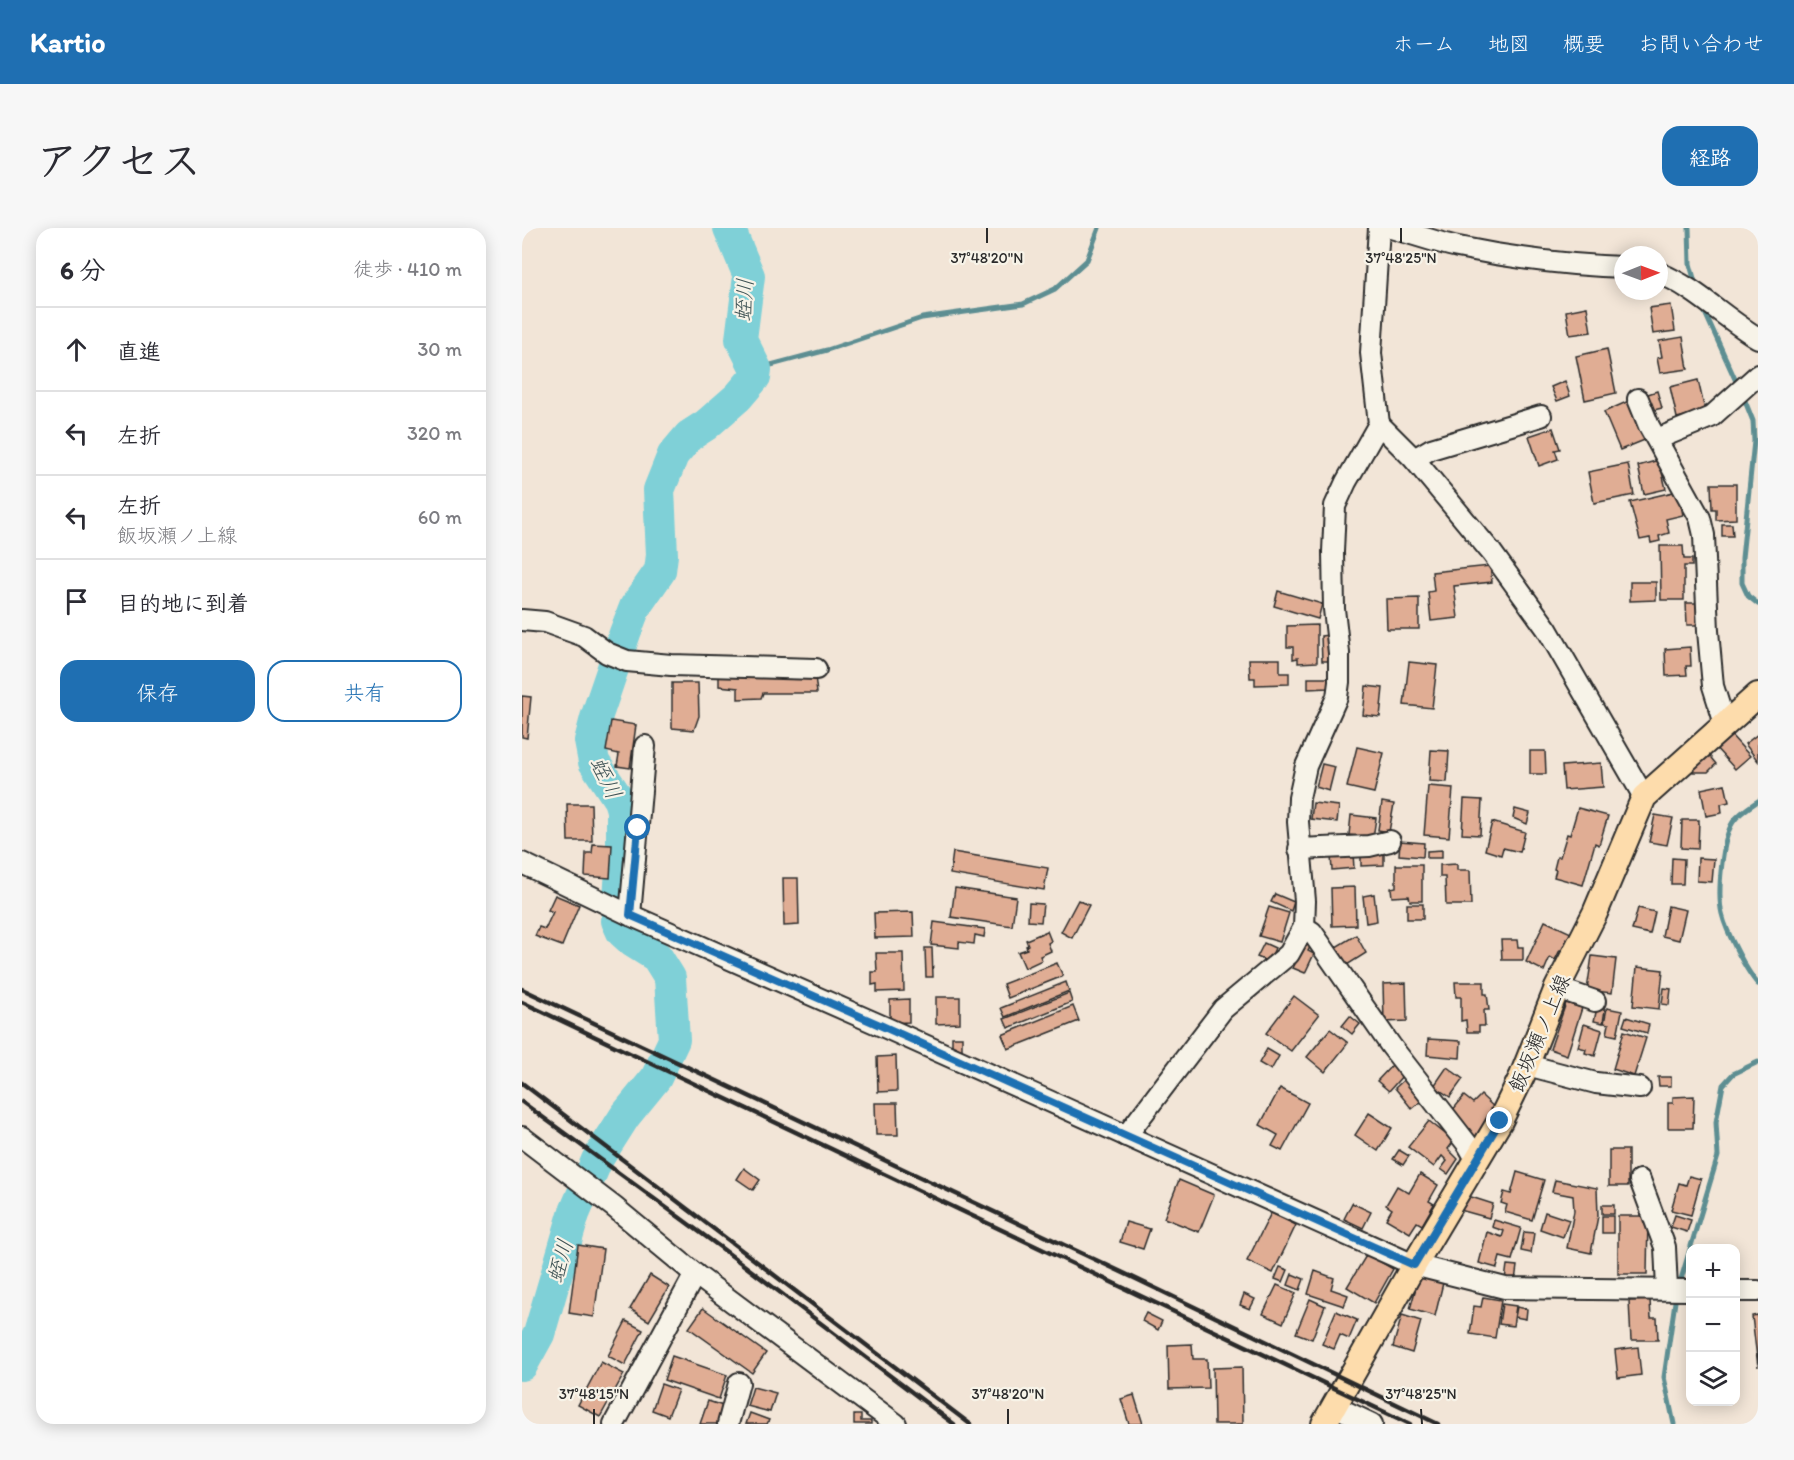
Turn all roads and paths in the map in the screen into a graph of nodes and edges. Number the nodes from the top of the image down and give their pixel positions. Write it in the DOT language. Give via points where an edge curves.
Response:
graph roads {
  1 [pos="1379,228"];
  2 [pos="1391,228"];
  3 [pos="1614,267"];
  4 [pos="1668,277"];
  5 [pos="1758,338"];
  6 [pos="1758,375"];
  7 [pos="1638,399"];
  8 [pos="1541,416"];
  9 [pos="1378,424"];
  10 [pos="1657,439"];
  11 [pos="1414,459"];
  12 [pos="522,620"];
  13 [pos="816,669"];
  14 [pos="1758,695"];
  15 [pos="1725,724"];
  16 [pos="645,746"];
  17 [pos="1644,797"];
  18 [pos="1390,841"];
  19 [pos="1299,849"];
  20 [pos="522,863"];
  21 [pos="627,914"];
  22 [pos="1304,927"];
  23 [pos="1557,988"];
  24 [pos="1595,1001"];
  25 [pos="1527,1065"];
  26 [pos="1640,1088"];
  27 [pos="1126,1136"];
  28 [pos="522,1137"];
  29 [pos="1476,1159"];
  30 [pos="1640,1180"];
  31 [pos="1414,1265"];
  32 [pos="695,1274"];
  33 [pos="1667,1289"];
  34 [pos="1686,1290"];
  35 [pos="1740,1291"];
  36 [pos="1758,1291"];
  37 [pos="739,1383"];
  38 [pos="1329,1415"];
  39 [pos="614,1424"];
  40 [pos="728,1424"];
  41 [pos="897,1424"];
  42 [pos="1372,1424"];
  1 -- 9 [label="street" via="1371,354"];
  2 -- 3 [label="street" via="1457,247"];
  4 -- 5 [label="street" via="1687,286"];
  6 -- 10 [label="street" via="1711,417"];
  7 -- 10 [label="street"];
  8 -- 11 [label="street" via="1431,449"];
  9 -- 11 [label="street"];
  9 -- 19 [label="street" via="1335,506 1333,552 1339,682 1306,766 1299,798"];
  10 -- 15 [label="street" via="1700,518 1713,686"];
  11 -- 17 [label="street" via="1492,553 1547,629"];
  12 -- 13 [label="street" via="545,622 584,636 607,653 627,661"];
  14 -- 15 [label="main road, 飯坂瀬ノ上線"];
  15 -- 17 [label="main road, 飯坂瀬ノ上線"];
  16 -- 21 [label="street"];
  17 -- 23 [label="main road, 飯坂瀬ノ上線" via="1595,913"];
  18 -- 19 [label="street" via="1369,846"];
  19 -- 22 [label="street" via="1304,876"];
  20 -- 21 [label="street"];
  21 -- 27 [label="street"];
  22 -- 27 [label="street" via="1289,954 1222,1009"];
  22 -- 29 [label="street" via="1312,932"];
  23 -- 24 [label="street"];
  23 -- 25 [label="main road, 飯坂瀬ノ上線"];
  25 -- 26 [label="street" via="1596,1083"];
  25 -- 29 [label="main road, 飯坂瀬ノ上線"];
  27 -- 31 [label="street"];
  28 -- 32 [label="street"];
  29 -- 31 [label="main road, 飯坂瀬ノ上線"];
  30 -- 33 [label="street" via="1665,1248"];
  31 -- 33 [label="street" via="1505,1288"];
  31 -- 38 [label="main road, 飯坂瀬ノ上線"];
  32 -- 39 [label="street"];
  32 -- 41 [label="street"];
  33 -- 34 [label="street"];
  35 -- 36 [label="street"];
  37 -- 40 [label="street"];
  38 -- 42 [label="street"];
}
